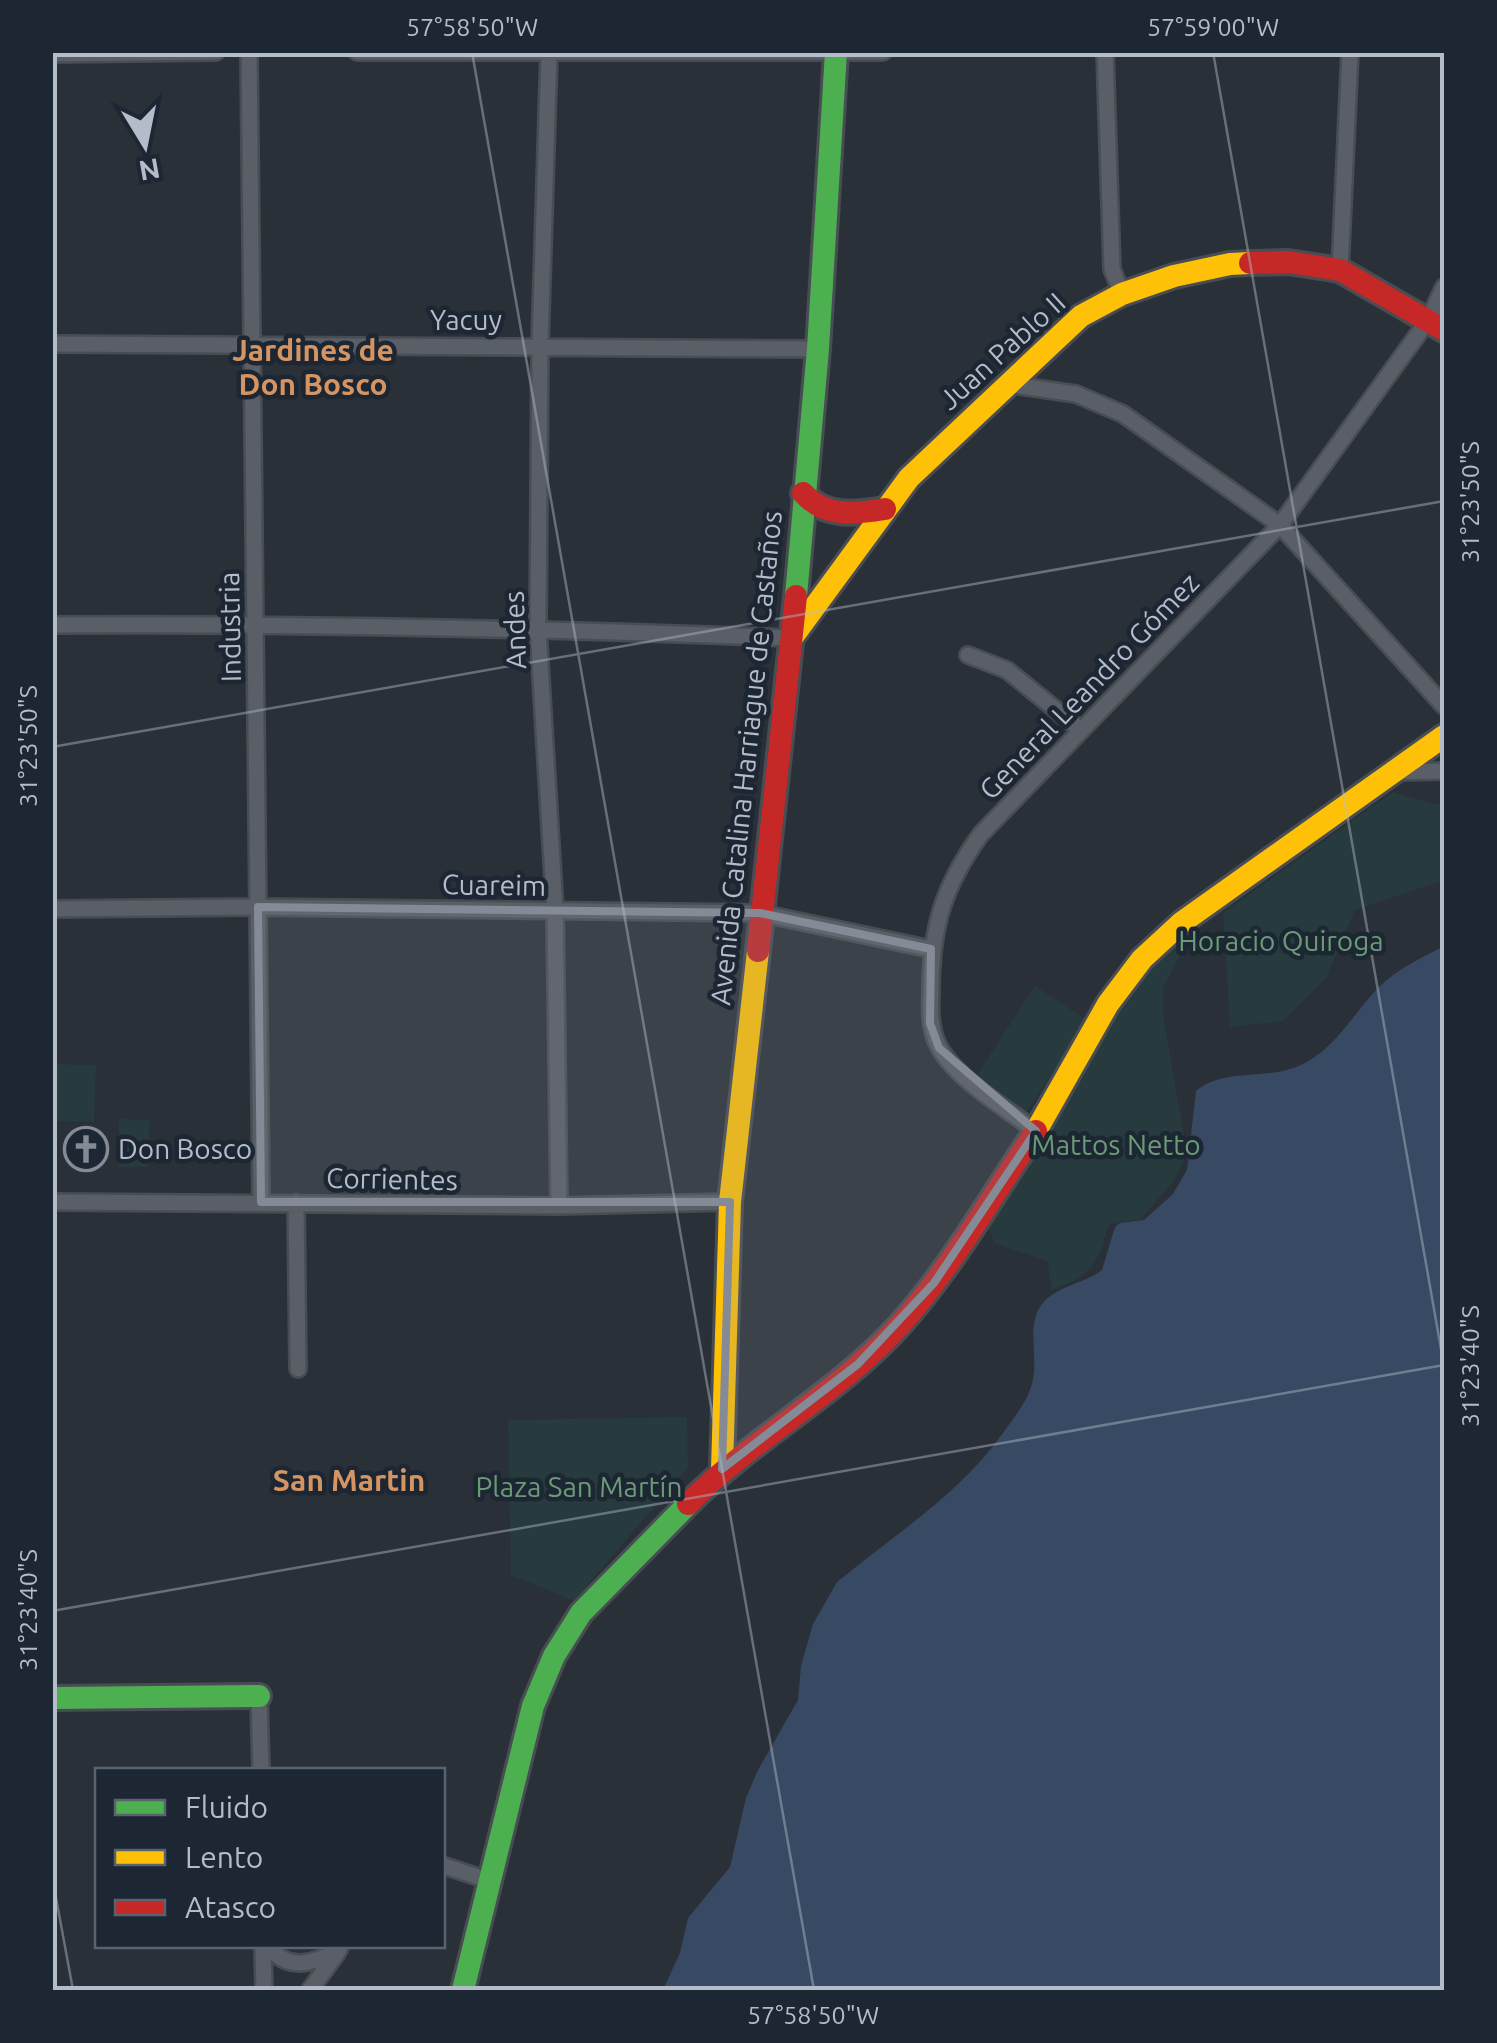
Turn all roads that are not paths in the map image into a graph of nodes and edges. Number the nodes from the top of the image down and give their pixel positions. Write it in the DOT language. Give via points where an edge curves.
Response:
graph roads {
  1 [pos="216,52"];
  2 [pos="249,52"];
  3 [pos="357,52"];
  4 [pos="883,52"];
  5 [pos="1105,52"];
  6 [pos="1350,52"];
  7 [pos="549,53"];
  8 [pos="836,53"];
  9 [pos="52,54"];
  10 [pos="1340,270"];
  11 [pos="1444,288"];
  12 [pos="1122,294"];
  13 [pos="1437,324"];
  14 [pos="252,343"];
  15 [pos="52,344"];
  16 [pos="540,345"];
  17 [pos="818,348"];
  18 [pos="1006,384"];
  19 [pos="804,493"];
  20 [pos="885,508"];
  21 [pos="1280,525"];
  22 [pos="255,624"];
  23 [pos="52,625"];
  24 [pos="538,629"];
  25 [pos="792,638"];
  26 [pos="968,655"];
  27 [pos="1444,706"];
  28 [pos="1081,730"];
  29 [pos="1444,736"];
  30 [pos="1444,770"];
  31 [pos="1392,772"];
  32 [pos="258,908"];
  33 [pos="52,909"];
  34 [pos="554,911"];
  35 [pos="760,913"];
  36 [pos="931,948"];
  37 [pos="1036,1131"];
  38 [pos="52,1202"];
  39 [pos="261,1202"];
  40 [pos="296,1202"];
  41 [pos="730,1202"];
  42 [pos="559,1206"];
  43 [pos="298,1369"];
  44 [pos="722,1469"];
  45 [pos="259,1696"];
  46 [pos="52,1698"];
  47 [pos="260,1768"];
  48 [pos="445,1866"];
  49 [pos="487,1880"];
  50 [pos="266,1948"];
  51 [pos="268,1948"];
  52 [pos="340,1948"];
  53 [pos="264,1990"];
  54 [pos="310,1990"];
  55 [pos="463,1990"];
  1 -- 9 [label="street"];
  2 -- 14 [label="street, Industria"];
  3 -- 7 [label="street"];
  4 -- 8 [label="street"];
  5 -- 12 [label="street" via="1112,269"];
  6 -- 10 [label="street"];
  7 -- 8 [label="street"];
  7 -- 16 [label="street, Andes"];
  8 -- 17 [label="street, Avenida Catalina Harriague de Castaños"];
  10 -- 12 [label="street, Juan Pablo II" via="1288,262 1230,264"];
  10 -- 13 [label="street, Juan Pablo II"];
  11 -- 13 [label="street, General Leandro Gómez"];
  12 -- 18 [label="street, Juan Pablo II" via="1082,316"];
  13 -- 21 [label="street, General Leandro Gómez"];
  14 -- 15 [label="street, Yacuy"];
  14 -- 16 [label="street, Yacuy"];
  14 -- 22 [label="street, Industria"];
  16 -- 17 [label="street, Yacuy"];
  16 -- 24 [label="street, Andes"];
  17 -- 19 [label="street, Avenida Catalina Harriague de Castaños"];
  18 -- 20 [label="street, Juan Pablo II"];
  18 -- 21 [label="street" via="1076,394 1123,414"];
  19 -- 20 [label="street" via="829,511 857,515"];
  19 -- 25 [label="street, Avenida Catalina Harriague de Castaños"];
  20 -- 25 [label="street, Juan Pablo II"];
  21 -- 27 [label="street"];
  21 -- 28 [label="street, General Leandro Gómez"];
  22 -- 23 [label="street"];
  22 -- 24 [label="street"];
  22 -- 32 [label="street, Industria"];
  24 -- 25 [label="street"];
  24 -- 34 [label="street, Andes"];
  25 -- 35 [label="street, Avenida Catalina Harriague de Castaños"];
  26 -- 28 [label="street" via="1007,670"];
  28 -- 36 [label="street, General Leandro Gómez" via="956,868"];
  29 -- 31 [label="street"];
  30 -- 31 [label="street"];
  31 -- 37 [label="street" via="1142,959 1108,1004"];
  32 -- 33 [label="street, Cuareim"];
  32 -- 34 [label="street, Cuareim"];
  32 -- 39 [label="street, Industria"];
  34 -- 35 [label="street, Cuareim"];
  34 -- 42 [label="street, Andes"];
  35 -- 36 [label="street, Cuareim"];
  35 -- 41 [label="street, Avenida Catalina Harriague de Castaños"];
  36 -- 37 [label="street, General Leandro Gómez" via="930,1023 939,1048"];
  37 -- 44 [label="street" via="898,1326"];
  38 -- 39 [label="street, Corrientes"];
  39 -- 40 [label="street, Corrientes"];
  40 -- 42 [label="street, Corrientes"];
  40 -- 43 [label="street"];
  41 -- 42 [label="street, Corrientes"];
  41 -- 44 [label="street, Avenida Catalina Harriague de Castaños"];
  44 -- 49 [label="street" via="581,1613 554,1656 532,1706"];
  45 -- 46 [label="street"];
  45 -- 47 [label="street"];
  48 -- 49 [label="street"];
  49 -- 55 [label="street"];
  50 -- 53 [label="street"];
  51 -- 52 [label="street" via="296,1965"];
  52 -- 54 [label="street"];
}
